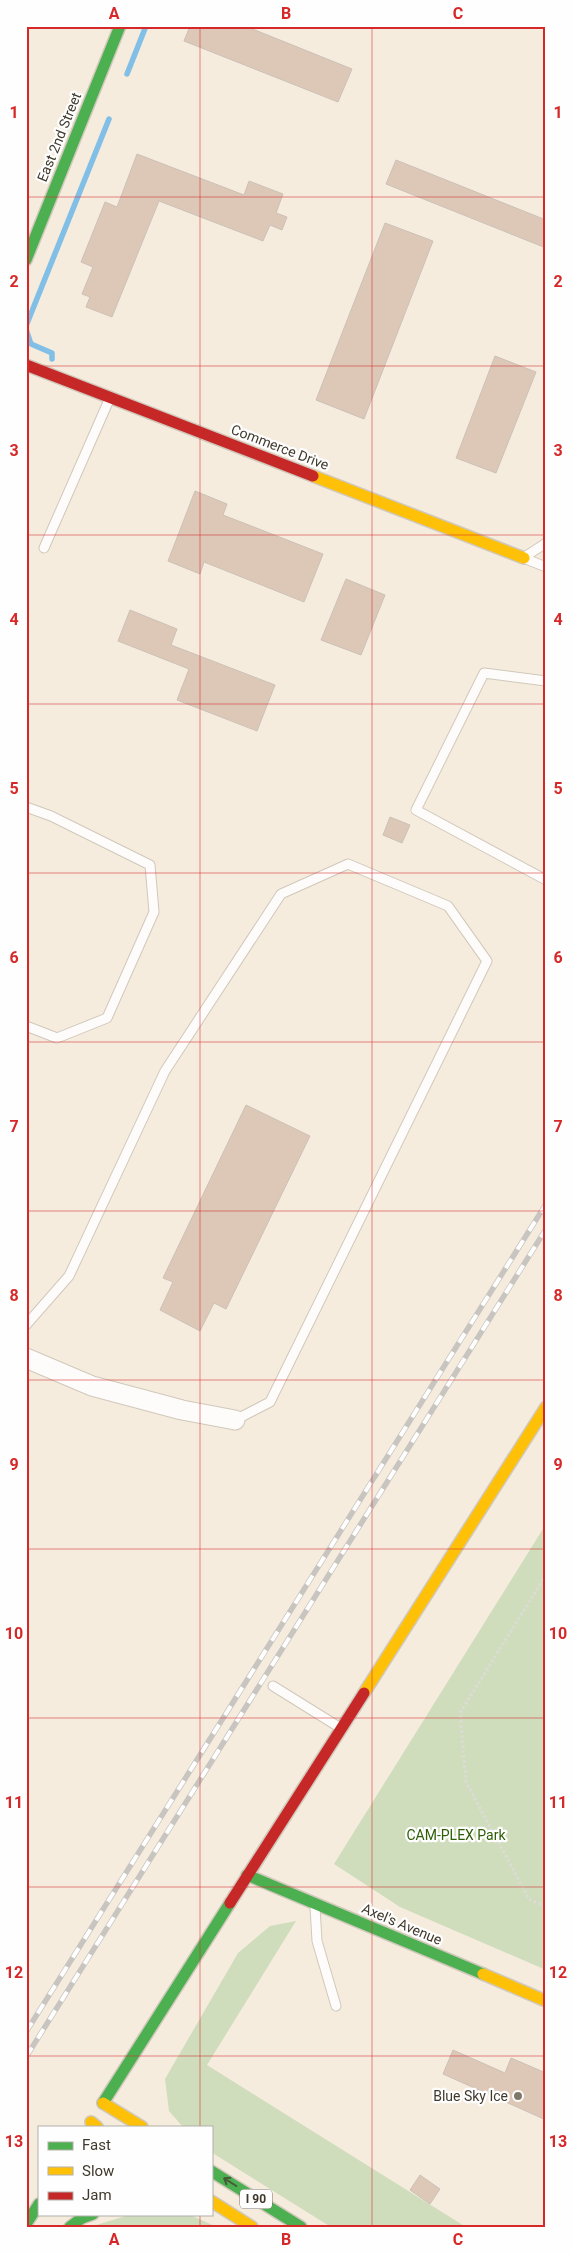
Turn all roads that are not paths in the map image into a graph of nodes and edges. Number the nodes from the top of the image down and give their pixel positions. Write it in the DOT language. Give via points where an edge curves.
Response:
graph roads {
  1 [pos="120,26"];
  2 [pos="26,260"];
  3 [pos="26,365"];
  4 [pos="110,398"];
  5 [pos="546,543"];
  6 [pos="44,548"];
  7 [pos="524,558"];
  8 [pos="546,567"];
  9 [pos="546,681"];
  10 [pos="26,807"];
  11 [pos="546,880"];
  12 [pos="26,1026"];
  13 [pos="26,1326"];
  14 [pos="26,1358"];
  15 [pos="546,1408"];
  16 [pos="235,1420"];
  17 [pos="273,1686"];
  18 [pos="341,1728"];
  19 [pos="246,1875"];
  20 [pos="315,1904"];
  21 [pos="546,2000"];
  22 [pos="336,2006"];
  23 [pos="103,2103"];
  24 [pos="92,2125"];
  25 [pos="140,2126"];
  26 [pos="212,2171"];
  27 [pos="212,2202"];
  28 [pos="38,2206"];
  29 [pos="212,2209"];
  30 [pos="231,2214"];
  31 [pos="88,2216"];
  32 [pos="26,2224"];
  33 [pos="70,2227"];
  34 [pos="252,2227"];
  35 [pos="301,2227"];
  1 -- 2 [label="main road, East 2nd Street"];
  3 -- 4 [label="main road, Commerce Drive"];
  4 -- 6 [label="lane"];
  4 -- 7 [label="main road, Commerce Drive"];
  5 -- 7 [label="lane"];
  7 -- 8 [label="lane"];
  9 -- 11 [label="lane" via="484,673 416,810"];
  10 -- 12 [label="lane" via="150,865 154,912 107,1018 57,1038"];
  13 -- 16 [label="lane" via="69,1276 165,1071 280,894 348,864 448,906 487,961 270,1402"];
  14 -- 16 [label="street" via="92,1386 182,1410"];
  15 -- 18 [label="main road"];
  17 -- 18 [label="lane"];
  18 -- 19 [label="main road"];
  19 -- 20 [label="main road, Axel's Avenue"];
  19 -- 23 [label="main road"];
  20 -- 21 [label="main road, Axel's Avenue"];
  20 -- 22 [label="lane" via="317,1942"];
  23 -- 24 [label="main road"];
  23 -- 25 [label="main road"];
  35 -- 26 [label="main road, I 90, one-way"];
  27 -- 30 [label="main road"];
  28 -- 32 [label="main road"];
  29 -- 30 [label="main road"];
  30 -- 34 [label="main road, I 90"];
  31 -- 33 [label="main road"];
}
